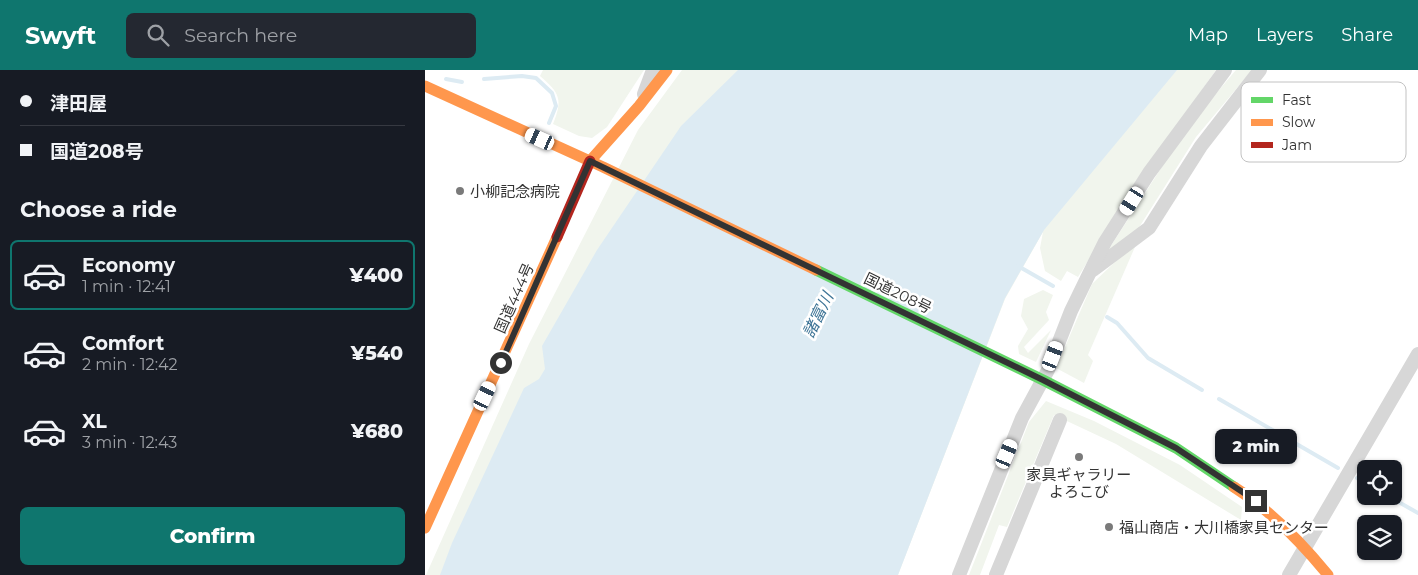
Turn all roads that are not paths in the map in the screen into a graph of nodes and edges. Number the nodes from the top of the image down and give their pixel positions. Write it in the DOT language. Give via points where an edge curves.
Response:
graph roads {
  1 [pos="653,70"];
  2 [pos="667,70"];
  3 [pos="1225,70"];
  4 [pos="1260,70"];
  5 [pos="1251,82"];
  6 [pos="425,86"];
  7 [pos="1241,94"];
  8 [pos="639,106"];
  9 [pos="590,161"];
  10 [pos="1089,274"];
  11 [pos="1418,354"];
  12 [pos="1043,380"];
  13 [pos="1060,420"];
  14 [pos="425,528"];
  15 [pos="1306,548"];
  16 [pos="959,575"];
  17 [pos="996,575"];
  18 [pos="1289,575"];
  19 [pos="1328,575"];
  1 -- 8 [label="street"];
  2 -- 8 [label="main road, 国道444号"];
  3 -- 10 [label="street" via="1149,173 1105,242"];
  4 -- 5 [label="street"];
  6 -- 9 [label="main road, 国道208号"];
  7 -- 10 [label="street" via="1201,146 1149,228"];
  8 -- 9 [label="main road, 国道444号"];
  9 -- 12 [label="main road, 国道208号"];
  9 -- 14 [label="main road, 国道444号"];
  10 -- 12 [label="street"];
  11 -- 15 [label="street"];
  12 -- 15 [label="main road, 国道208号" via="1176,448 1256,501"];
  12 -- 16 [label="street" via="1022,418"];
  13 -- 17 [label="street"];
  15 -- 18 [label="street"];
  15 -- 19 [label="main road, 国道208号"];
}
